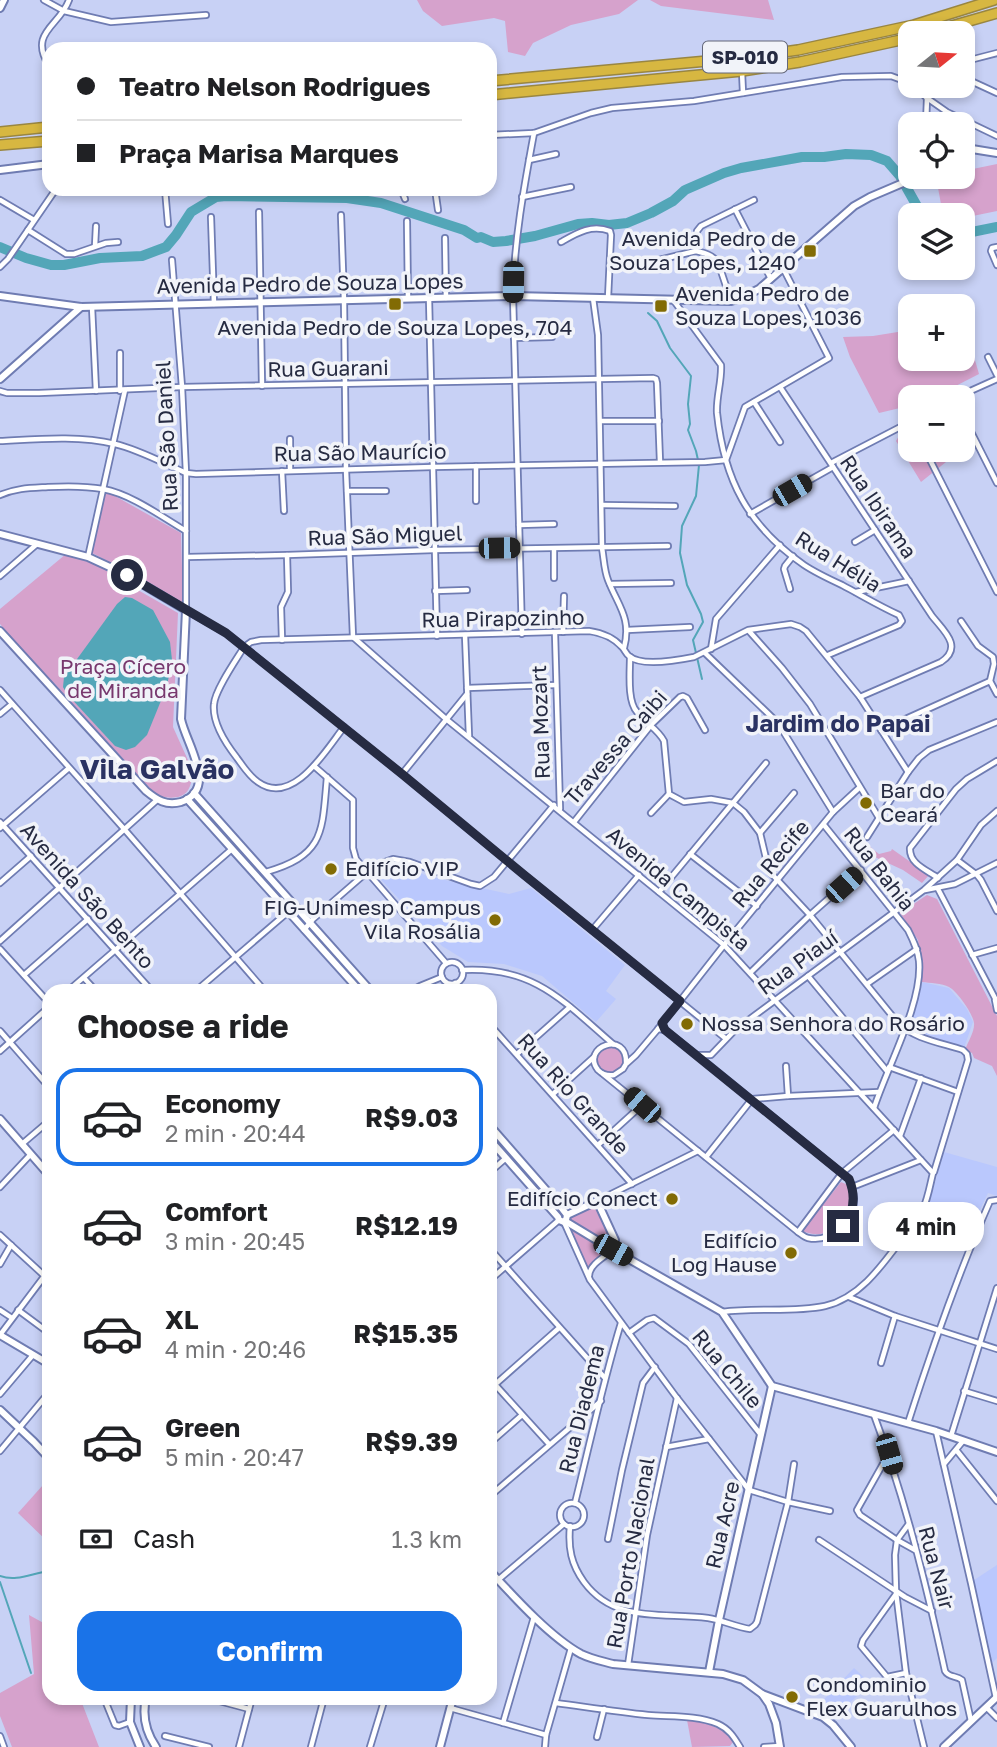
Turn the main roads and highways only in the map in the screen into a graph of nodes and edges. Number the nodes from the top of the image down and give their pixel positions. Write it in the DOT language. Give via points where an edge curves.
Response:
graph roads {
  1 [pos="994,0"];
  2 [pos="997,13"];
  3 [pos="969,21"];
  4 [pos="898,41"];
  5 [pos="497,80"];
  6 [pos="497,94"];
  7 [pos="42,128"];
  8 [pos="0,132"];
  9 [pos="42,142"];
  10 [pos="0,145"];
  1 -- 5 [label="highway, SP-010" via="914,25 798,50"];
  2 -- 3 [label="highway"];
  4 -- 6 [label="highway, SP-010" via="741,71"];
  7 -- 8 [label="highway"];
  9 -- 10 [label="highway"];
}
